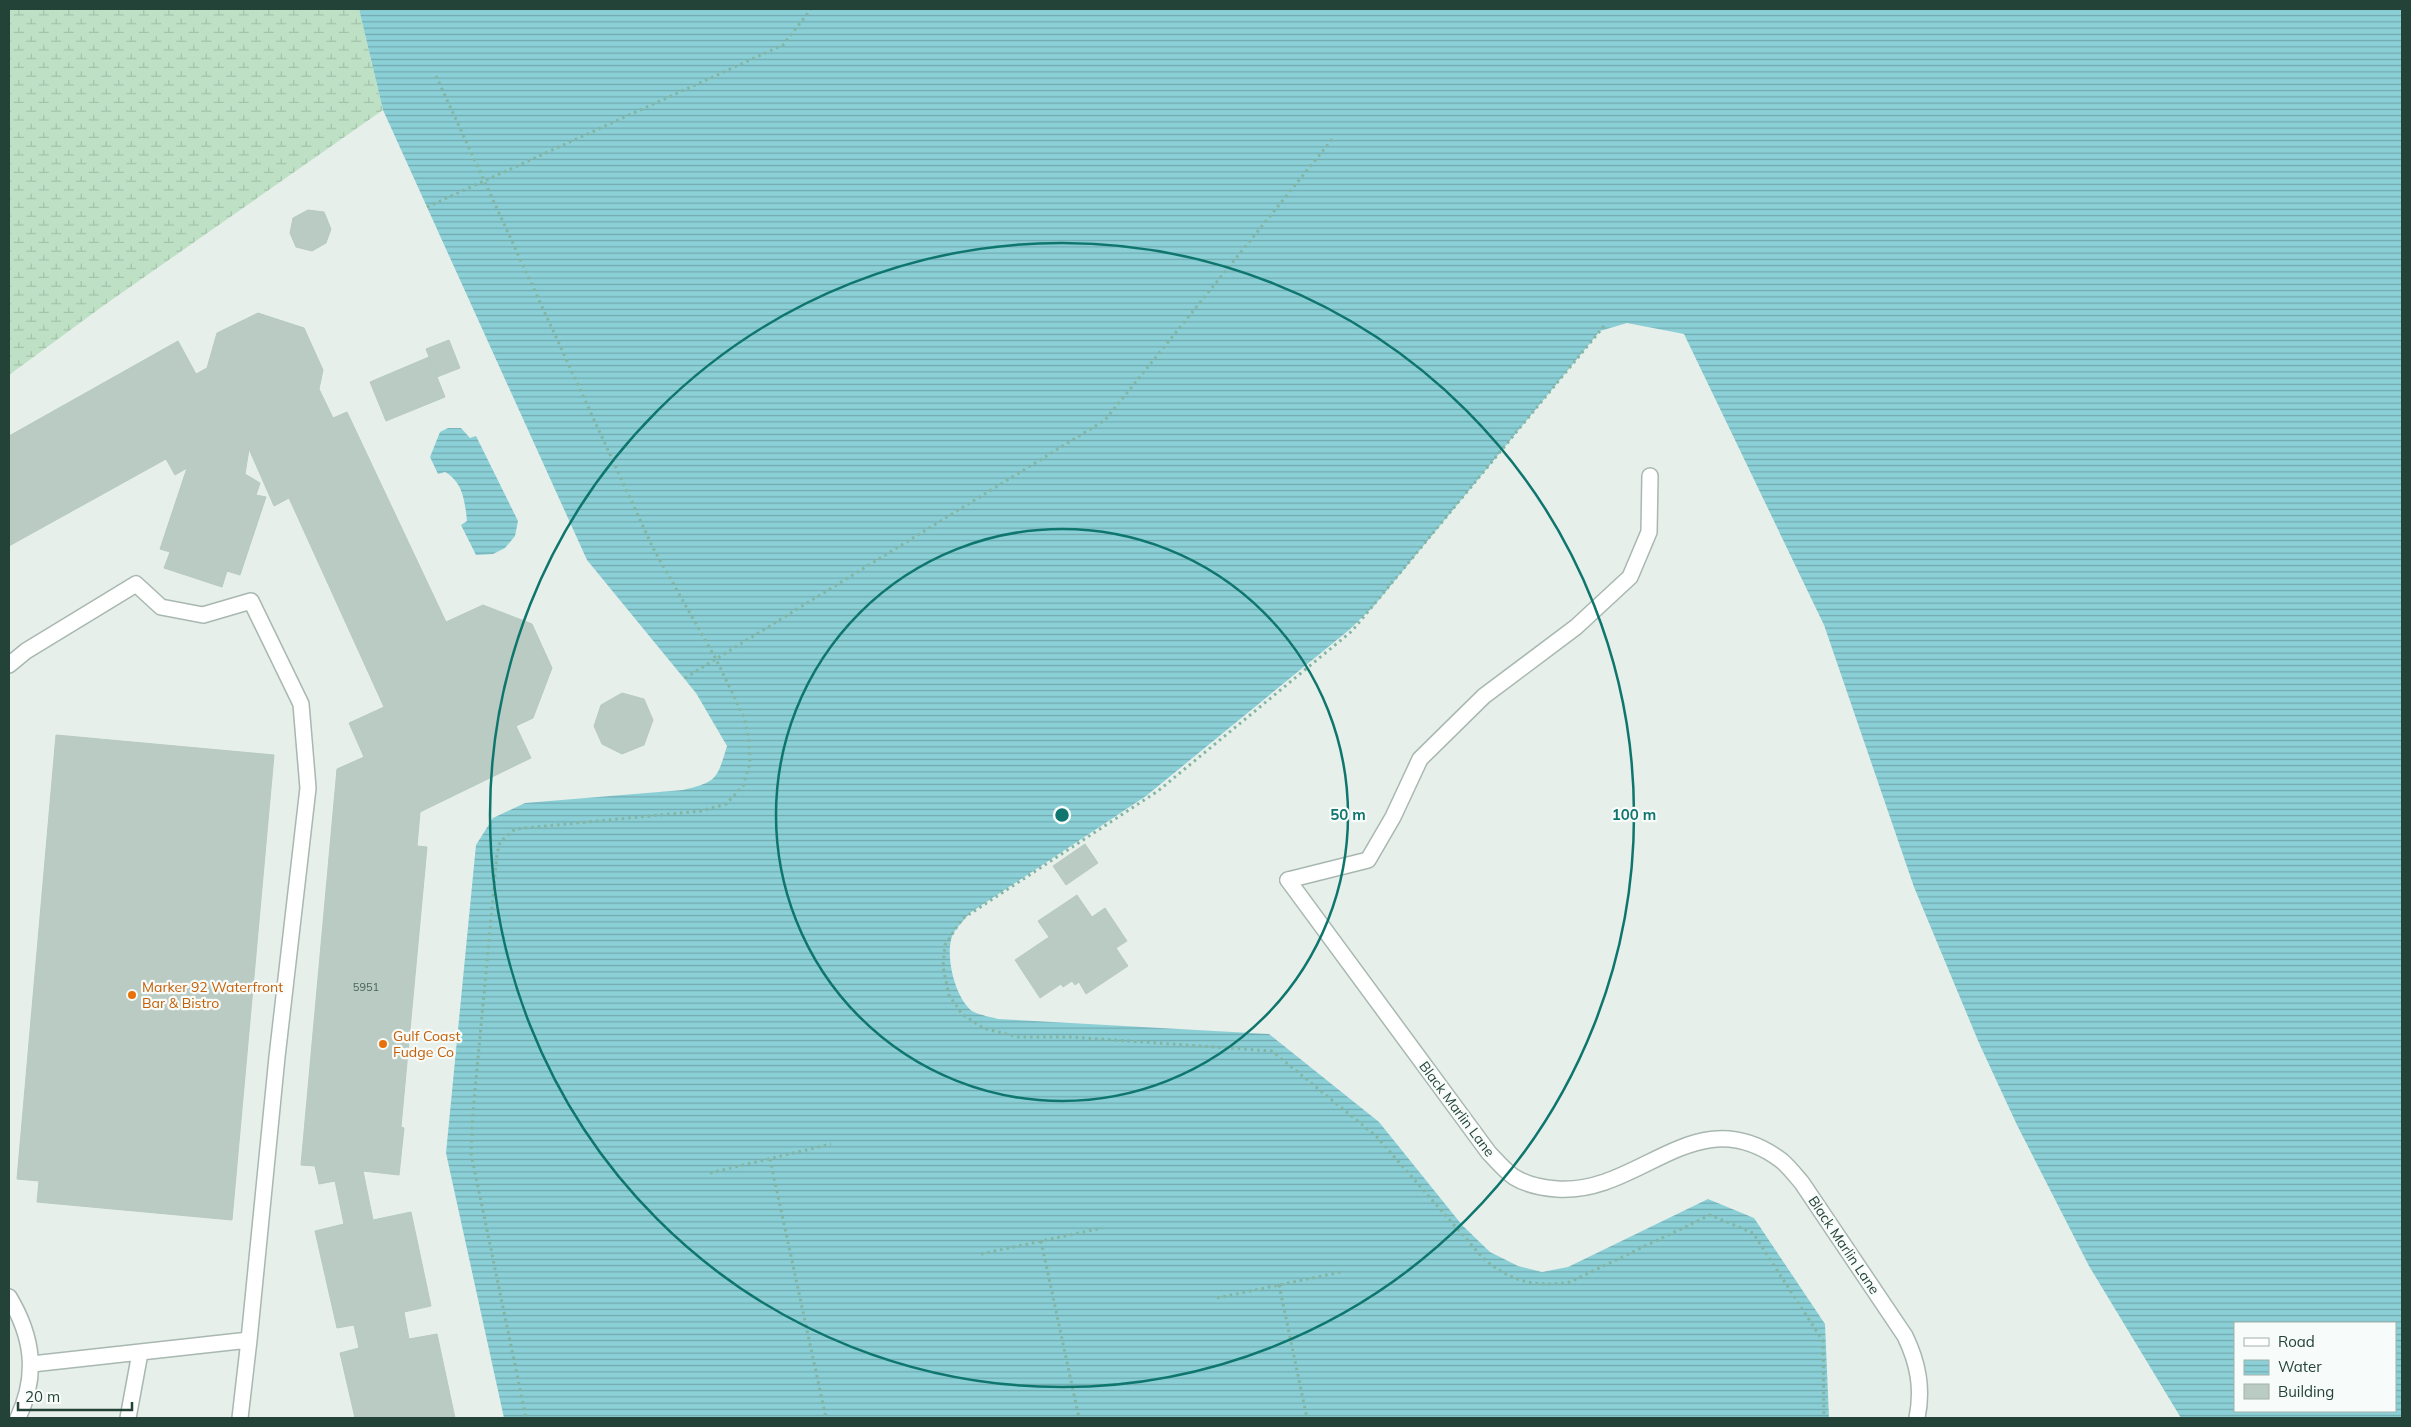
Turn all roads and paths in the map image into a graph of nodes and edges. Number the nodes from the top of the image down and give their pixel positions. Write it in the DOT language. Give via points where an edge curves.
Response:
graph roads {
  1 [pos="811,9"];
  2 [pos="436,76"];
  3 [pos="1334,137"];
  4 [pos="427,207"];
  5 [pos="1650,476"];
  6 [pos="716,659"];
  7 [pos="9,665"];
  8 [pos="685,678"];
  9 [pos="831,1144"];
  10 [pos="770,1159"];
  11 [pos="710,1173"];
  12 [pos="1102,1228"];
  13 [pos="1041,1241"];
  14 [pos="981,1254"];
  15 [pos="1340,1272"];
  16 [pos="1279,1285"];
  17 [pos="9,1297"];
  18 [pos="1217,1298"];
  19 [pos="249,1340"];
  20 [pos="140,1353"];
  21 [pos="32,1364"];
  22 [pos="18,1418"];
  23 [pos="128,1418"];
  24 [pos="240,1418"];
  25 [pos="526,1418"];
  26 [pos="826,1418"];
  27 [pos="1080,1418"];
  28 [pos="1307,1418"];
  29 [pos="1917,1418"];
  1 -- 4 [label="path" via="782,45"];
  2 -- 6 [label="path" via="653,548"];
  3 -- 6 [label="path" via="1105,420"];
  5 -- 29 [label="street, Black Marlin Lane" via="1649,532 1630,577 1576,627 1484,696 1420,759 1393,817 1368,860 1288,880 1489,1153 1514,1177 1542,1188 1573,1190 1601,1185 1682,1145 1705,1140 1729,1139 1755,1145 1782,1161 1802,1183 1905,1336 1920,1377"];
  6 -- 8 [label="path"];
  6 -- 25 [label="path" via="740,708 749,739 750,763 743,786 726,804 701,811 515,829 500,842 472,1112 471,1153"];
  7 -- 19 [label="street" via="26,651 136,584 161,607 203,615 251,601 301,704 308,788"];
  9 -- 10 [label="path"];
  10 -- 11 [label="path"];
  10 -- 26 [label="path"];
  12 -- 13 [label="path"];
  13 -- 14 [label="path"];
  13 -- 27 [label="path"];
  15 -- 16 [label="path"];
  16 -- 18 [label="path"];
  16 -- 28 [label="path"];
  17 -- 21 [label="street" via="26,1329"];
  19 -- 20 [label="street"];
  19 -- 24 [label="street"];
  20 -- 21 [label="street"];
  20 -- 23 [label="street"];
  21 -- 22 [label="street" via="27,1399"];
}
